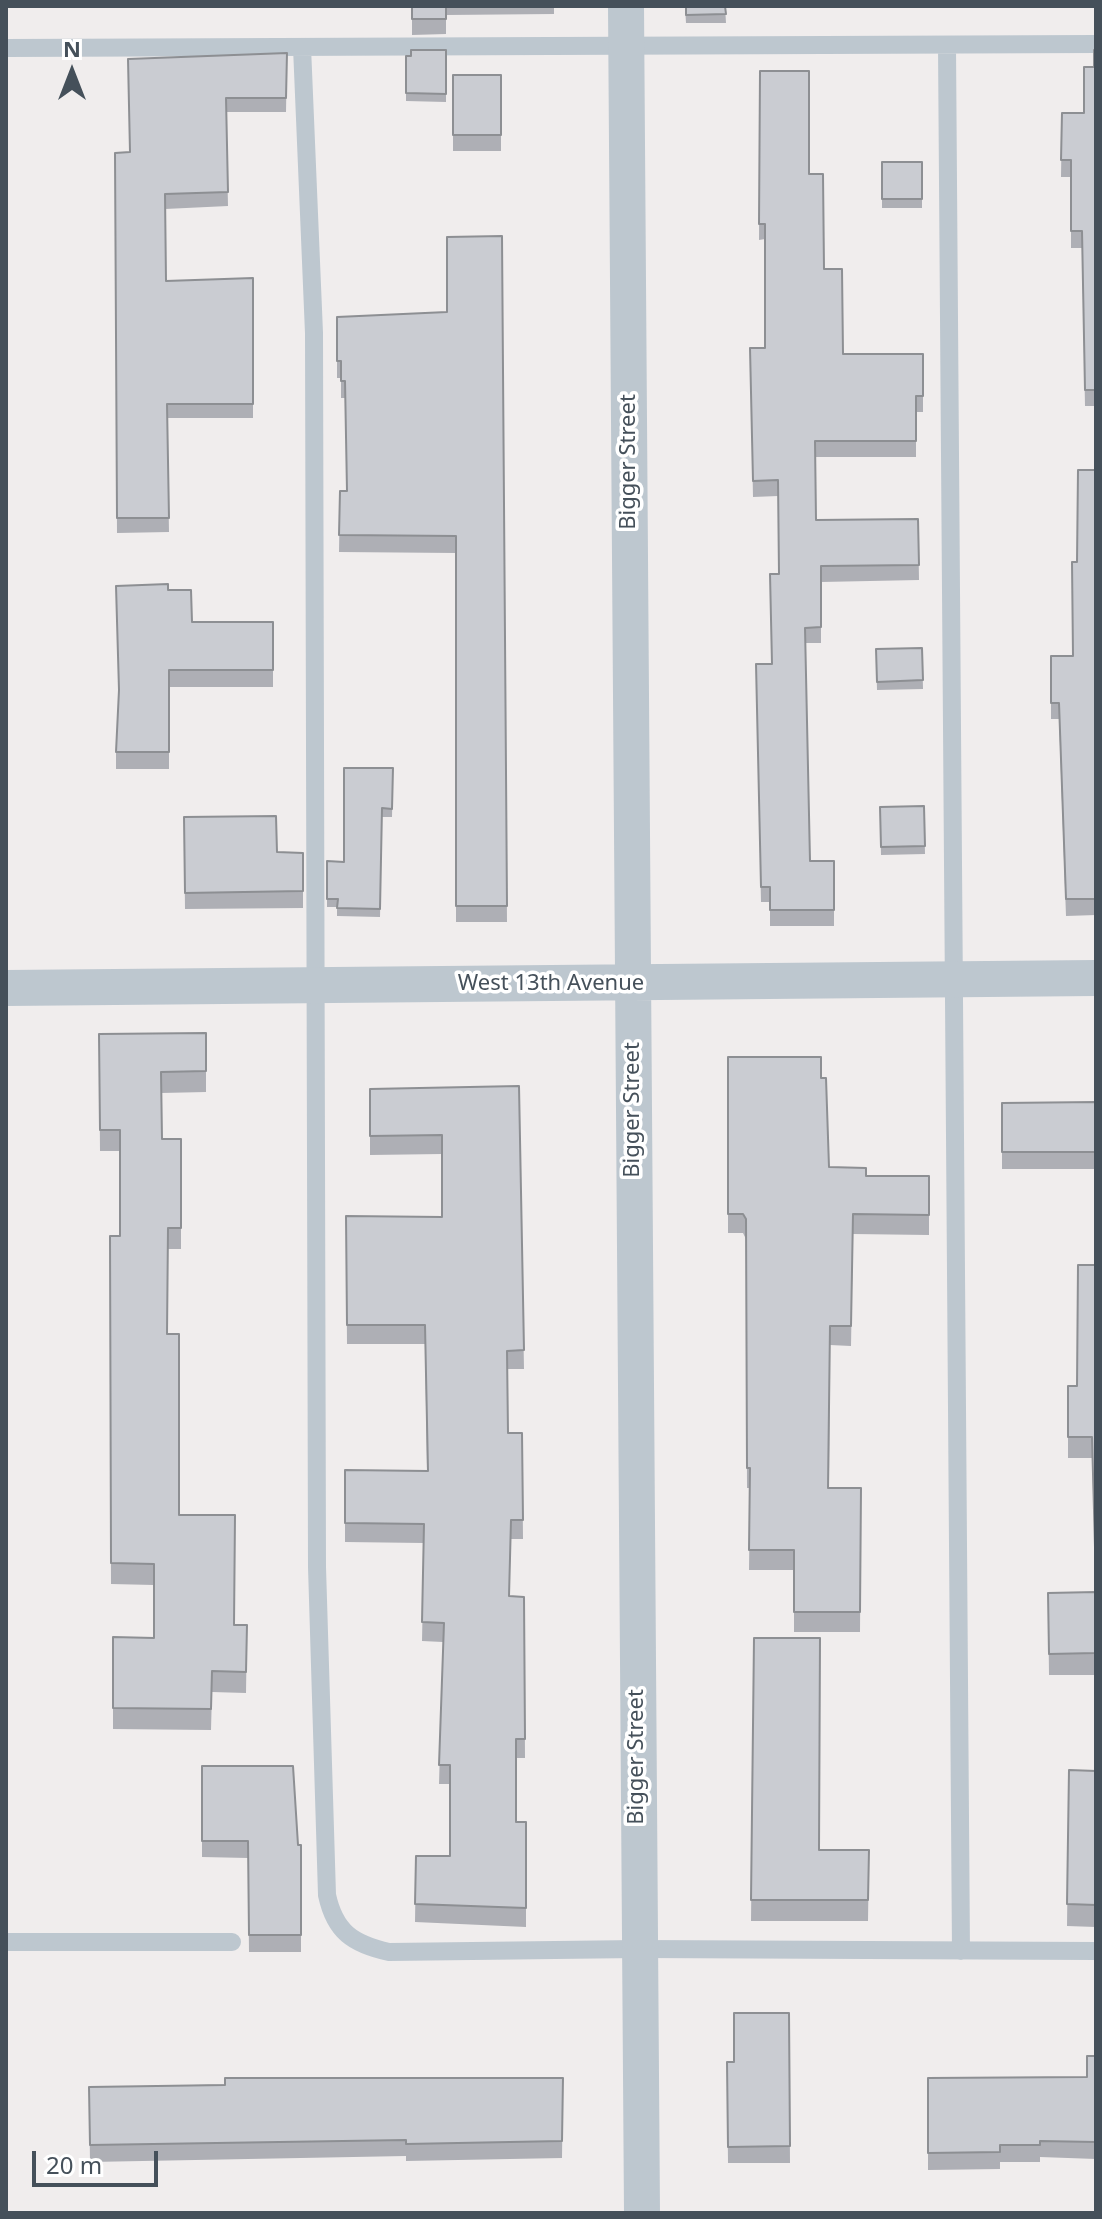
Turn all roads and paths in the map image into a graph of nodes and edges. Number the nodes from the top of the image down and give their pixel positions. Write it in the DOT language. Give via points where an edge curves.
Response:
graph roads {
  1 [pos="626,6"];
  2 [pos="1096,44"];
  3 [pos="627,46"];
  4 [pos="947,46"];
  5 [pos="302,47"];
  6 [pos="6,48"];
  7 [pos="1096,978"];
  8 [pos="954,980"];
  9 [pos="632,984"];
  10 [pos="318,985"];
  11 [pos="6,988"];
  12 [pos="6,1942"];
  13 [pos="232,1942"];
  14 [pos="638,1949"];
  15 [pos="961,1951"];
  16 [pos="1096,1951"];
  17 [pos="642,2213"];
  1 -- 3 [label="street, Bigger Street"];
  2 -- 4 [label="lane"];
  3 -- 4 [label="lane"];
  3 -- 5 [label="lane"];
  3 -- 9 [label="street, Bigger Street"];
  4 -- 8 [label="lane"];
  5 -- 6 [label="lane"];
  5 -- 10 [label="lane" via="314,333"];
  7 -- 8 [label="street, West 13th Avenue"];
  8 -- 9 [label="street, West 13th Avenue"];
  8 -- 15 [label="lane"];
  9 -- 10 [label="street, West 13th Avenue"];
  9 -- 14 [label="street, Bigger Street"];
  10 -- 11 [label="street, West 13th Avenue"];
  10 -- 14 [label="lane" via="317,1567 327,1895 332,1918 354,1941 389,1952"];
  12 -- 13 [label="lane"];
  14 -- 15 [label="lane"];
  14 -- 17 [label="street, Bigger Street"];
  15 -- 16 [label="lane"];
}
